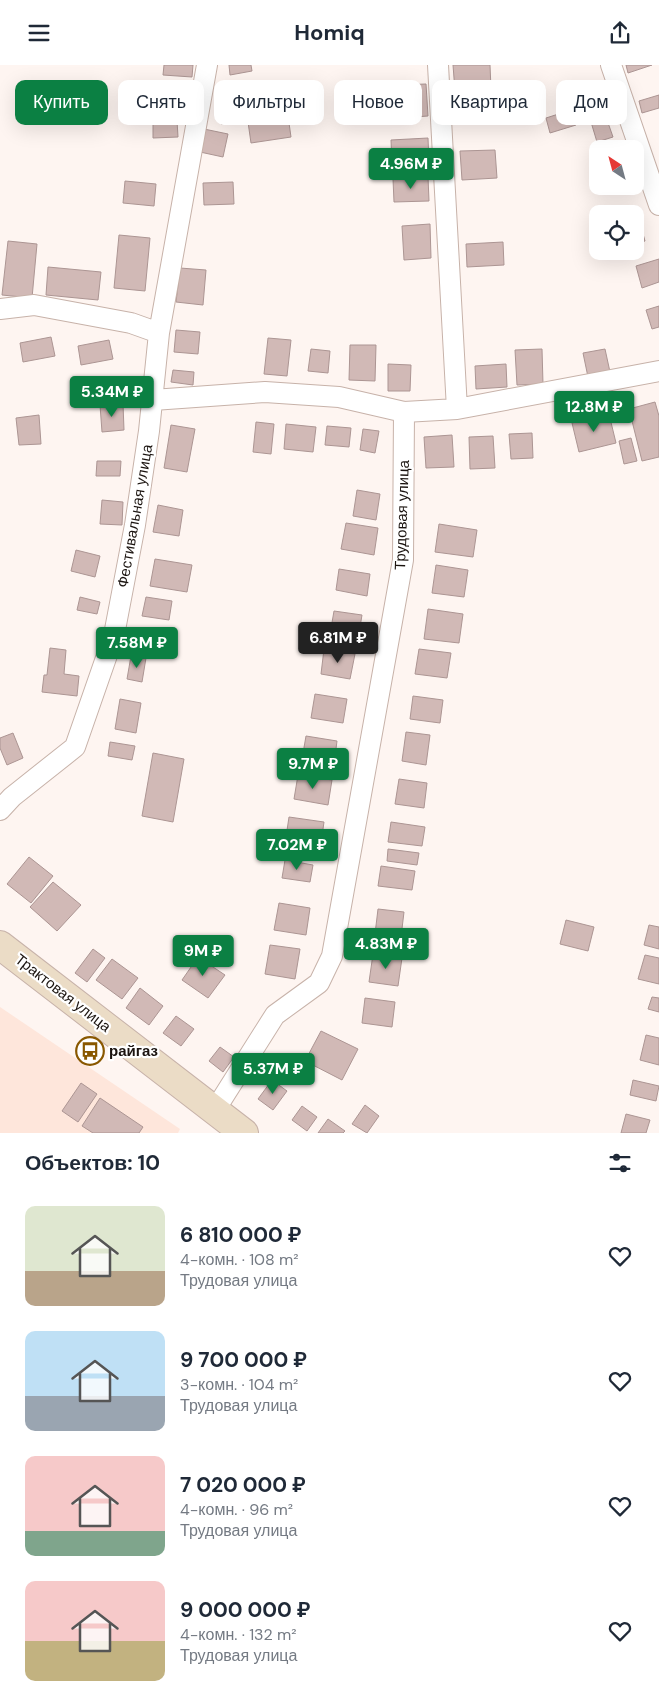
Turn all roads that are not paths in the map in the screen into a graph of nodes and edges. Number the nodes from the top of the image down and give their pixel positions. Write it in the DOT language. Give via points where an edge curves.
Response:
graph roads {
  1 [pos="207,65"];
  2 [pos="438,65"];
  3 [pos="611,65"];
  4 [pos="659,205"];
  5 [pos="0,309"];
  6 [pos="159,333"];
  7 [pos="659,371"];
  8 [pos="153,400"];
  9 [pos="457,409"];
  10 [pos="404,412"];
  11 [pos="0,810"];
  12 [pos="0,945"];
  13 [pos="215,1111"];
  14 [pos="244,1133"];
  1 -- 6 [label="street, Фестивальная улица"];
  2 -- 9 [label="street"];
  3 -- 4 [label="street"];
  5 -- 6 [label="street" via="34,305 131,323"];
  6 -- 8 [label="street, Фестивальная улица"];
  7 -- 9 [label="street"];
  8 -- 10 [label="street" via="265,392 339,397"];
  8 -- 11 [label="street, Фестивальная улица" via="135,525 114,635 75,747"];
  9 -- 10 [label="street"];
  10 -- 13 [label="street, Трудовая улица" via="403,559 332,956 319,983 275,1015"];
  12 -- 13 [label="street, Трактовая улица"];
  13 -- 14 [label="street, Трактовая улица"];
}
